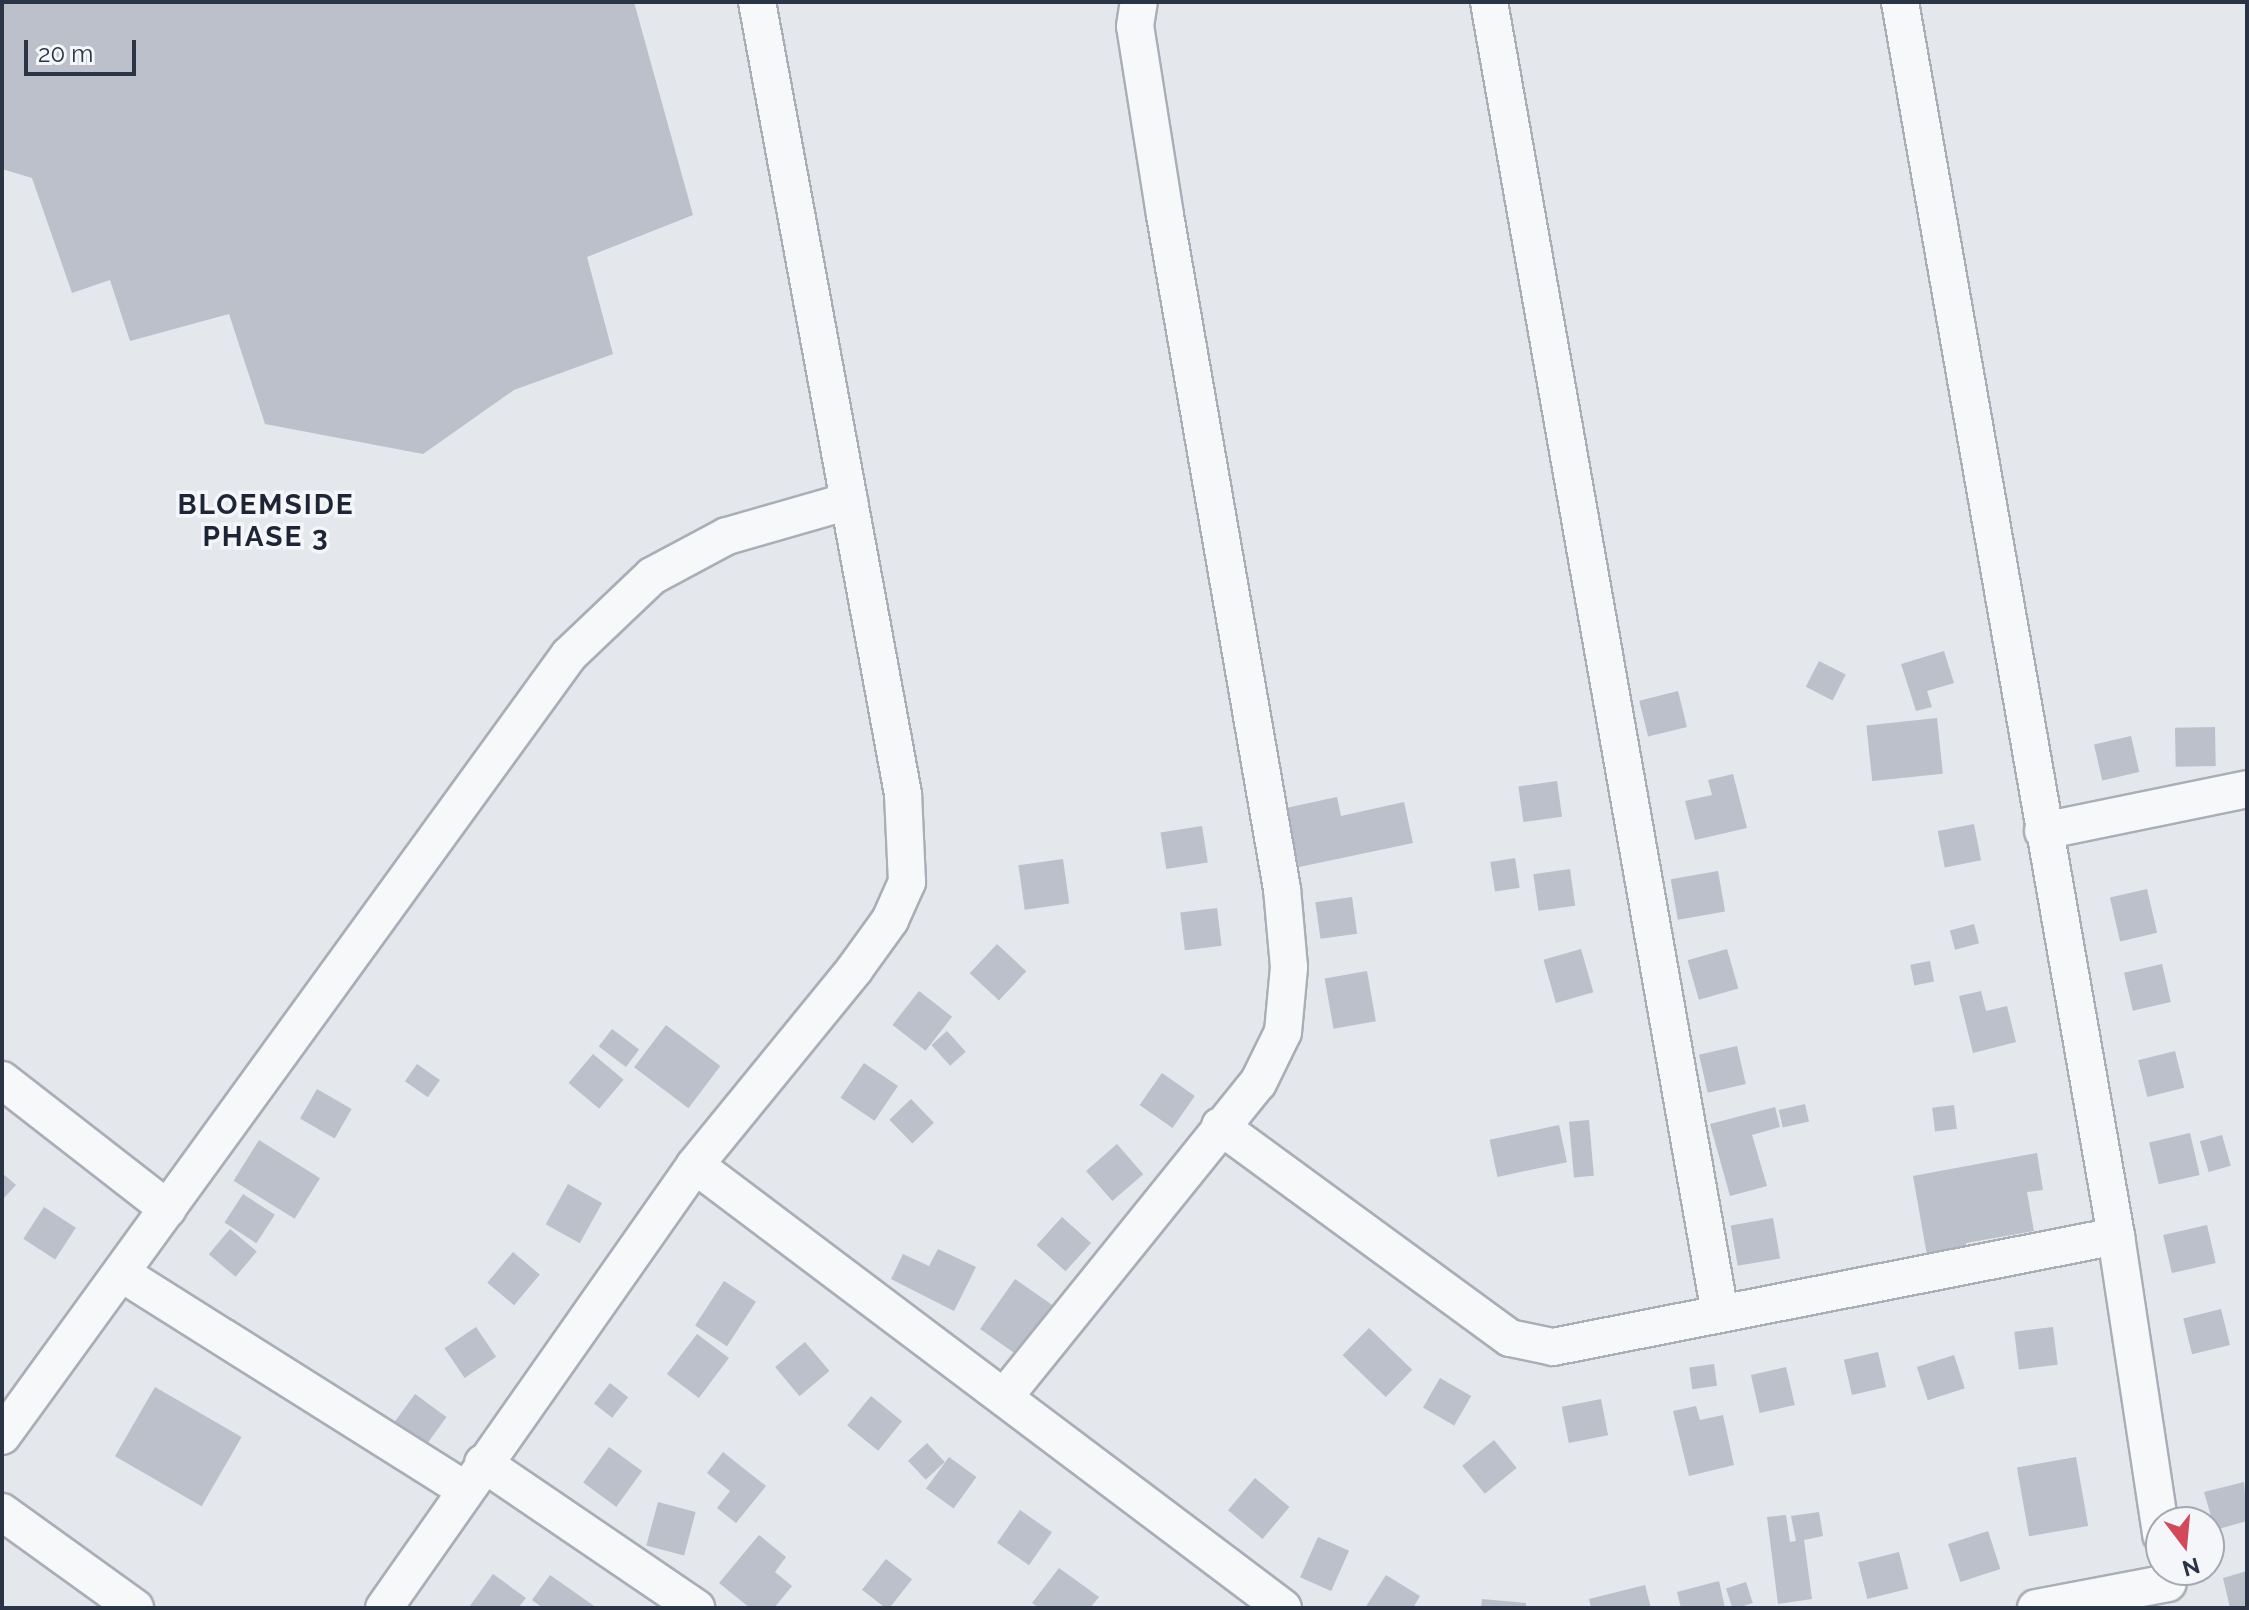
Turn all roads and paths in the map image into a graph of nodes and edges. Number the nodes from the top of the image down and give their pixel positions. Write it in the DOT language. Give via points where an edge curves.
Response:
graph roads {
  1 [pos="757,2"];
  2 [pos="1139,2"];
  3 [pos="1489,2"];
  4 [pos="1900,2"];
  5 [pos="849,501"];
  6 [pos="2247,789"];
  7 [pos="2043,831"];
  8 [pos="2,1080"];
  9 [pos="1220,1126"];
  10 [pos="695,1165"];
  11 [pos="168,1209"];
  12 [pos="2116,1236"];
  13 [pos="121,1273"];
  14 [pos="1720,1314"];
  15 [pos="1005,1396"];
  16 [pos="2,1436"];
  17 [pos="474,1476"];
  18 [pos="2157,1506"];
  19 [pos="2,1512"];
  20 [pos="2169,1587"];
  21 [pos="135,1608"];
  22 [pos="384,1608"];
  23 [pos="696,1608"];
  24 [pos="1283,1608"];
  25 [pos="2036,1608"];
  1 -- 5 [label="street"];
  2 -- 9 [label="street" via="1135,26 1263,768 1289,967 1283,1032 1258,1083"];
  3 -- 14 [label="street"];
  4 -- 7 [label="street"];
  5 -- 10 [label="street" via="903,794 907,882 890,920 854,970"];
  5 -- 11 [label="street" via="727,536 652,576 569,655"];
  6 -- 7 [label="street"];
  7 -- 12 [label="street"];
  8 -- 11 [label="street"];
  9 -- 14 [label="street" via="1510,1338 1553,1347"];
  9 -- 15 [label="street"];
  10 -- 15 [label="street"];
  10 -- 17 [label="street"];
  11 -- 13 [label="street"];
  12 -- 14 [label="street"];
  12 -- 18 [label="street"];
  13 -- 16 [label="street"];
  13 -- 17 [label="street"];
  15 -- 24 [label="street"];
  17 -- 22 [label="street"];
  17 -- 23 [label="street"];
  19 -- 21 [label="street"];
  20 -- 25 [label="street"];
}
